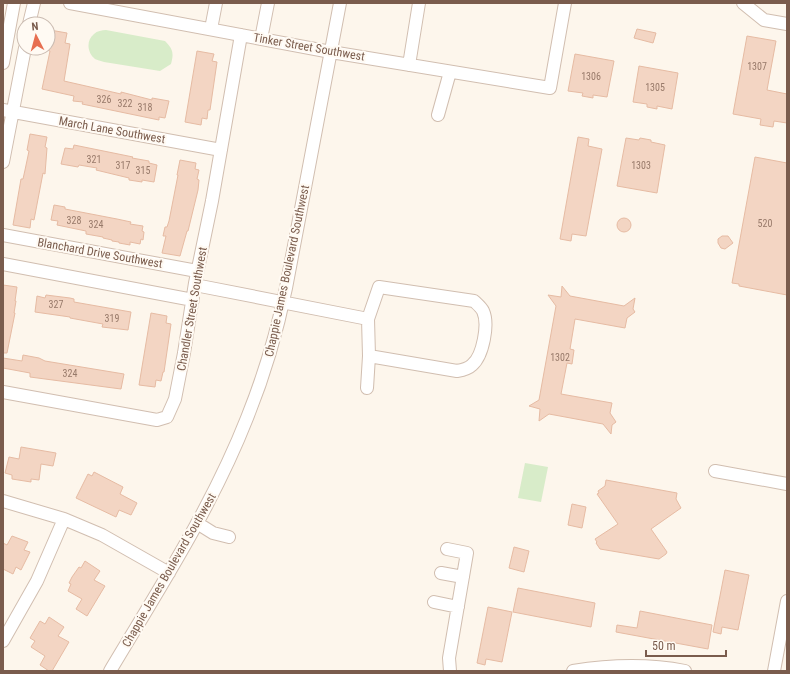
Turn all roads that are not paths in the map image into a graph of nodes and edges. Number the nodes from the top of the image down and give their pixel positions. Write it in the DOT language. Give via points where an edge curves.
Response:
graph roads {
  1 [pos="14,3"];
  2 [pos="34,3"];
  3 [pos="70,3"];
  4 [pos="216,3"];
  5 [pos="268,3"];
  6 [pos="340,3"];
  7 [pos="419,3"];
  8 [pos="565,3"];
  9 [pos="743,3"];
  10 [pos="32,16"];
  11 [pos="787,24"];
  12 [pos="211,29"];
  13 [pos="241,35"];
  14 [pos="261,39"];
  15 [pos="331,52"];
  16 [pos="23,56"];
  17 [pos="3,63"];
  18 [pos="409,65"];
  19 [pos="450,72"];
  20 [pos="8,111"];
  21 [pos="438,115"];
  22 [pos="221,150"];
  23 [pos="3,162"];
  24 [pos="3,235"];
  25 [pos="3,264"];
  26 [pos="197,271"];
  27 [pos="195,285"];
  28 [pos="193,300"];
  29 [pos="283,302"];
  30 [pos="368,319"];
  31 [pos="369,356"];
  32 [pos="367,388"];
  33 [pos="3,392"];
  34 [pos="715,471"];
  35 [pos="787,484"];
  36 [pos="3,501"];
  37 [pos="64,519"];
  38 [pos="197,523"];
  39 [pos="229,537"];
  40 [pos="447,549"];
  41 [pos="169,573"];
  42 [pos="441,573"];
  43 [pos="463,578"];
  44 [pos="434,602"];
  45 [pos="787,604"];
  46 [pos="458,607"];
  47 [pos="3,641"];
  48 [pos="110,671"];
  49 [pos="450,671"];
  50 [pos="573,671"];
  51 [pos="685,671"];
  52 [pos="774,671"];
  1 -- 17 [label="street"];
  2 -- 10 [label="street"];
  3 -- 12 [label="street, Tinker Street Southwest"];
  4 -- 12 [label="street"];
  5 -- 14 [label="street"];
  6 -- 15 [label="street, Chappie James Boulevard Southwest"];
  7 -- 18 [label="street"];
  8 -- 19 [label="street, Tinker Street Southwest" via="550,88"];
  9 -- 11 [label="street" via="764,20"];
  12 -- 13 [label="street, Tinker Street Southwest"];
  13 -- 14 [label="street, Tinker Street Southwest"];
  13 -- 22 [label="street, Chandler Street Southwest"];
  14 -- 15 [label="street, Tinker Street Southwest"];
  15 -- 18 [label="street, Tinker Street Southwest"];
  15 -- 29 [label="street, Chappie James Boulevard Southwest"];
  16 -- 20 [label="street"];
  18 -- 19 [label="street, Tinker Street Southwest"];
  19 -- 21 [label="street"];
  20 -- 22 [label="street, March Lane Southwest"];
  20 -- 23 [label="street"];
  22 -- 26 [label="street, Chandler Street Southwest"];
  24 -- 26 [label="street, Blanchard Drive Southwest"];
  25 -- 28 [label="street"];
  26 -- 27 [label="street, Chandler Street Southwest"];
  27 -- 28 [label="street, Chandler Street Southwest"];
  27 -- 29 [label="street"];
  28 -- 33 [label="street, Chandler Street Southwest" via="175,399 167,417 157,420"];
  29 -- 30 [label="street"];
  29 -- 38 [label="street, Chappie James Boulevard Southwest" via="268,362 247,420"];
  30 -- 31 [label="street"];
  30 -- 31 [label="street" via="379,287 474,301 482,309 485,322 478,358 464,370 457,371"];
  31 -- 32 [label="street"];
  34 -- 35 [label="street"];
  36 -- 37 [label="street"];
  37 -- 41 [label="street" via="102,535"];
  37 -- 47 [label="street" via="37,581"];
  38 -- 39 [label="street" via="213,533"];
  38 -- 41 [label="street, Chappie James Boulevard Southwest"];
  40 -- 43 [label="street" via="467,553"];
  41 -- 48 [label="street, Chappie James Boulevard Southwest"];
  42 -- 43 [label="street"];
  43 -- 46 [label="street"];
  44 -- 46 [label="street"];
  45 -- 52 [label="street"];
  46 -- 49 [label="street" via="449,658"];
  50 -- 51 [label="street" via="643,666"];
}
